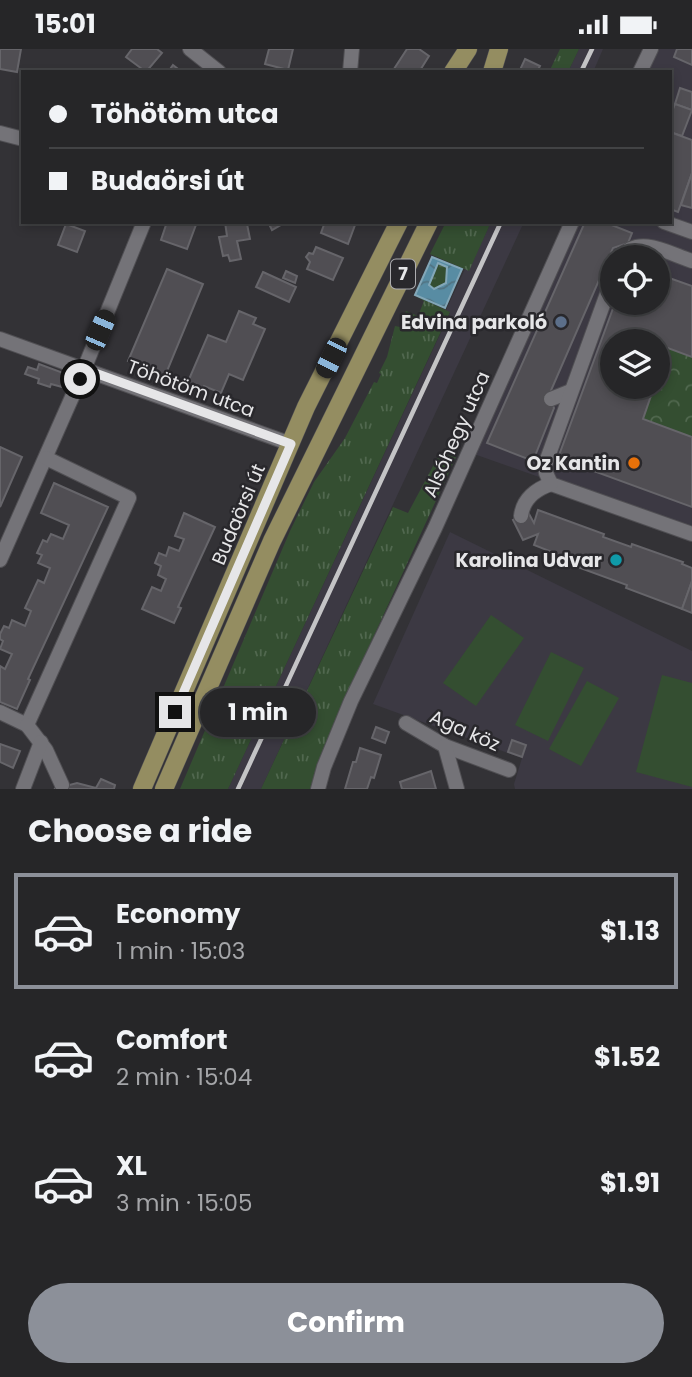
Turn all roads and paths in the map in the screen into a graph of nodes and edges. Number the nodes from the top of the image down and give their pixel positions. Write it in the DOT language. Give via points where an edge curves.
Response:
graph roads {
  1 [pos="190,49"];
  2 [pos="352,49"];
  3 [pos="468,49"];
  4 [pos="475,49"];
  5 [pos="499,49"];
  6 [pos="651,49"];
  7 [pos="216,70"];
  8 [pos="350,70"];
  9 [pos="454,70"];
  10 [pos="468,70"];
  11 [pos="493,70"];
  12 [pos="641,70"];
  13 [pos="0,132"];
  14 [pos="21,138"];
  15 [pos="143,224"];
  16 [pos="398,224"];
  17 [pos="428,224"];
  18 [pos="571,224"];
  19 [pos="670,224"];
  20 [pos="692,232"];
  21 [pos="670,254"];
  22 [pos="692,261"];
  23 [pos="600,312"];
  24 [pos="0,339"];
  25 [pos="84,369"];
  26 [pos="571,391"];
  27 [pos="551,399"];
  28 [pos="291,444"];
  29 [pos="46,458"];
  30 [pos="551,484"];
  31 [pos="521,516"];
  32 [pos="6,529"];
  33 [pos="692,534"];
  34 [pos="0,560"];
  35 [pos="0,712"];
  36 [pos="406,723"];
  37 [pos="27,725"];
  38 [pos="41,742"];
  39 [pos="445,745"];
  40 [pos="509,770"];
  41 [pos="62,785"];
  42 [pos="23,789"];
  43 [pos="142,789"];
  44 [pos="164,789"];
  45 [pos="318,789"];
  46 [pos="457,789"];
  1 -- 7 [label="street"];
  2 -- 8 [label="street"];
  3 -- 9 [label="main road"];
  4 -- 10 [label="main road"];
  5 -- 11 [label="main road"];
  6 -- 12 [label="street"];
  13 -- 14 [label="street"];
  15 -- 25 [label="street"];
  16 -- 28 [label="main road, Budaörsi út / 7"];
  17 -- 44 [label="main road, 7" via="272,541"];
  18 -- 45 [label="street, Alsóhegy utca" via="371,660"];
  19 -- 20 [label="street"];
  21 -- 22 [label="street"];
  23 -- 26 [label="street"];
  24 -- 25 [label="street, Töhötöm utca"];
  25 -- 28 [label="street, Töhötöm utca"];
  25 -- 29 [label="street"];
  26 -- 27 [label="street"];
  26 -- 30 [label="street" via="545,465"];
  28 -- 43 [label="main road, Budaörsi út / 7"];
  29 -- 32 [label="street"];
  29 -- 37 [label="street" via="130,498"];
  30 -- 31 [label="street" via="526,500"];
  30 -- 33 [label="street"];
  32 -- 34 [label="street"];
  35 -- 37 [label="street"];
  36 -- 39 [label="street, Aga köz"];
  37 -- 38 [label="street"];
  38 -- 41 [label="street"];
  38 -- 42 [label="street"];
  39 -- 40 [label="street, Aga köz"];
  39 -- 46 [label="street"];
}
